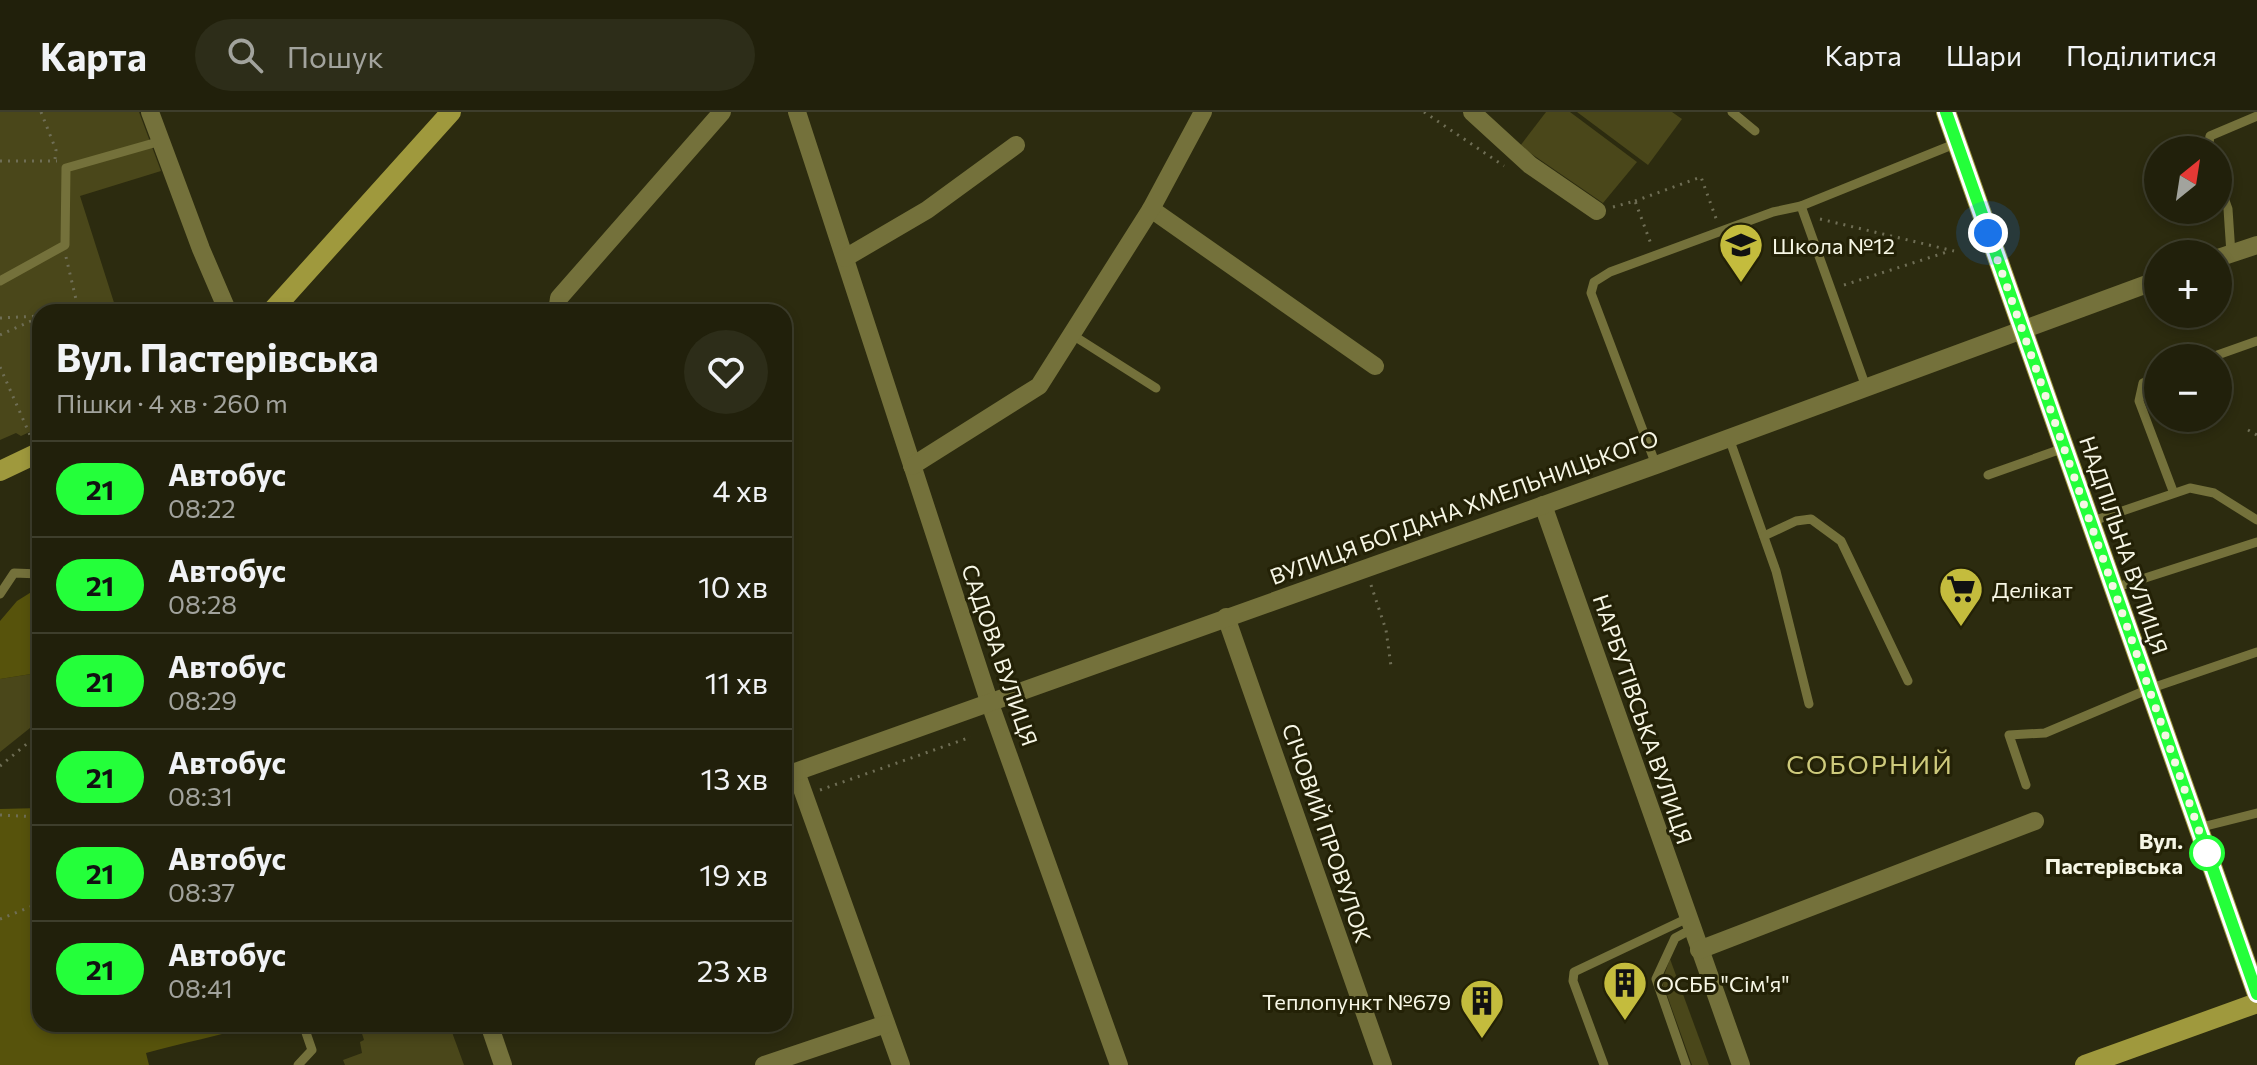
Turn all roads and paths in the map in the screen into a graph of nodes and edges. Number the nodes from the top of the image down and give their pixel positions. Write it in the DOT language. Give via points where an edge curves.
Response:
graph roads {
  1 [pos="41,112"];
  2 [pos="150,112"];
  3 [pos="451,112"];
  4 [pos="722,112"];
  5 [pos="797,112"];
  6 [pos="1203,112"];
  7 [pos="1472,112"];
  8 [pos="1732,112"];
  9 [pos="1946,112"];
  10 [pos="2257,116"];
  11 [pos="1755,131"];
  12 [pos="2210,136"];
  13 [pos="161,141"];
  14 [pos="1957,143"];
  15 [pos="1016,145"];
  16 [pos="55,159"];
  17 [pos="0,161"];
  18 [pos="66,168"];
  19 [pos="1635,201"];
  20 [pos="1151,209"];
  21 [pos="1803,210"];
  22 [pos="1597,211"];
  23 [pos="1721,231"];
  24 [pos="65,245"];
  25 [pos="2257,245"];
  26 [pos="1954,251"];
  27 [pos="1947,252"];
  28 [pos="2232,253"];
  29 [pos="1655,255"];
  30 [pos="845,258"];
  31 [pos="0,281"];
  32 [pos="2144,285"];
  33 [pos="1831,290"];
  34 [pos="77,304"];
  35 [pos="225,304"];
  36 [pos="278,304"];
  37 [pos="558,304"];
  38 [pos="32,316"];
  39 [pos="0,318"];
  40 [pos="32,320"];
  41 [pos="2022,329"];
  42 [pos="0,335"];
  43 [pos="1074,336"];
  44 [pos="2257,341"];
  45 [pos="2232,350"];
  46 [pos="1375,366"];
  47 [pos="0,367"];
  48 [pos="2144,383"];
  49 [pos="1866,387"];
  50 [pos="1156,388"];
  51 [pos="2144,414"];
  52 [pos="2248,430"];
  53 [pos="2151,432"];
  54 [pos="2257,435"];
  55 [pos="32,437"];
  56 [pos="1729,438"];
  57 [pos="32,446"];
  58 [pos="2064,448"];
  59 [pos="1656,465"];
  60 [pos="912,466"];
  61 [pos="0,471"];
  62 [pos="1988,475"];
  63 [pos="2173,491"];
  64 [pos="1543,505"];
  65 [pos="2257,520"];
  66 [pos="2090,522"];
  67 [pos="1764,536"];
  68 [pos="2257,542"];
  69 [pos="1365,567"];
  70 [pos="32,574"];
  71 [pos="2114,588"];
  72 [pos="0,594"];
  73 [pos="1226,617"];
  74 [pos="2257,652"];
  75 [pos="1391,666"];
  76 [pos="1908,681"];
  77 [pos="2149,689"];
  78 [pos="989,701"];
  79 [pos="1809,704"];
  80 [pos="971,737"];
  81 [pos="32,740"];
  82 [pos="0,766"];
  83 [pos="792,773"];
  84 [pos="792,777"];
  85 [pos="2026,785"];
  86 [pos="804,795"];
  87 [pos="2257,813"];
  88 [pos="0,815"];
  89 [pos="32,817"];
  90 [pos="2035,821"];
  91 [pos="2198,828"];
  92 [pos="32,906"];
  93 [pos="0,919"];
  94 [pos="1690,924"];
  95 [pos="1699,950"];
  96 [pos="2257,994"];
  97 [pos="2257,1003"];
  98 [pos="886,1024"];
  99 [pos="306,1032"];
  100 [pos="492,1032"];
  101 [pos="298,1065"];
  102 [pos="503,1065"];
  103 [pos="764,1065"];
  104 [pos="901,1065"];
  105 [pos="1119,1065"];
  106 [pos="1383,1065"];
  107 [pos="1604,1065"];
  108 [pos="1686,1065"];
  109 [pos="1741,1065"];
  110 [pos="2085,1065"];
  1 -- 16 [label="path"];
  2 -- 13 [label="street"];
  3 -- 36 [label="main road"];
  4 -- 37 [label="street"];
  5 -- 30 [label="street, САДОВА ВУЛИЦЯ"];
  6 -- 20 [label="street"];
  7 -- 22 [label="street" via="1530,165"];
  8 -- 11 [label="lane"];
  9 -- 14 [label="main road, НАДПІЛЬНА ВУЛИЦЯ"];
  10 -- 12 [label="lane"];
  13 -- 18 [label="lane"];
  13 -- 35 [label="street"];
  14 -- 21 [label="lane"];
  14 -- 41 [label="main road, НАДПІЛЬНА ВУЛИЦЯ"];
  15 -- 30 [label="street" via="927,210"];
  16 -- 17 [label="path"];
  16 -- 18 [label="path"];
  18 -- 24 [label="lane"];
  19 -- 22 [label="path"];
  19 -- 23 [label="path" via="1701,177"];
  19 -- 29 [label="path"];
  20 -- 43 [label="street"];
  20 -- 46 [label="street"];
  21 -- 23 [label="lane"];
  21 -- 27 [label="path"];
  21 -- 33 [label="lane"];
  23 -- 29 [label="lane"];
  24 -- 31 [label="lane"];
  24 -- 34 [label="path"];
  25 -- 28 [label="street"];
  26 -- 27 [label="path"];
  27 -- 33 [label="path"];
  29 -- 59 [label="lane" via="1599,277 1591,293"];
  30 -- 60 [label="street, САДОВА ВУЛИЦЯ"];
  32 -- 41 [label="street, ВУЛИЦЯ БОГДАНА ХМЕЛЬНИЦЬКОГО"];
  33 -- 49 [label="lane"];
  38 -- 39 [label="path"];
  40 -- 42 [label="path"];
  41 -- 49 [label="street, ВУЛИЦЯ БОГДАНА ХМЕЛЬНИЦЬКОГО"];
  41 -- 58 [label="main road, НАДПІЛЬНА ВУЛИЦЯ"];
  43 -- 50 [label="lane"];
  43 -- 60 [label="street" via="1039,386"];
  44 -- 45 [label="lane"];
  47 -- 55 [label="path"];
  48 -- 51 [label="lane" via="2139,401"];
  49 -- 56 [label="street, ВУЛИЦЯ БОГДАНА ХМЕЛЬНИЦЬКОГО"];
  52 -- 54 [label="path"];
  53 -- 63 [label="lane"];
  56 -- 59 [label="street, ВУЛИЦЯ БОГДАНА ХМЕЛЬНИЦЬКОГО"];
  56 -- 67 [label="lane"];
  57 -- 61 [label="main road"];
  58 -- 62 [label="lane"];
  58 -- 66 [label="main road, НАДПІЛЬНА ВУЛИЦЯ"];
  59 -- 64 [label="street, ВУЛИЦЯ БОГДАНА ХМЕЛЬНИЦЬКОГО"];
  60 -- 78 [label="street, САДОВА ВУЛИЦЯ"];
  63 -- 65 [label="lane" via="2205,490"];
  63 -- 66 [label="lane"];
  64 -- 69 [label="street, ВУЛИЦЯ БОГДАНА ХМЕЛЬНИЦЬКОГО"];
  64 -- 94 [label="street, НАРБУТІВСЬКА ВУЛИЦЯ"];
  66 -- 71 [label="main road, НАДПІЛЬНА ВУЛИЦЯ"];
  67 -- 76 [label="lane" via="1811,519 1841,541"];
  67 -- 79 [label="lane"];
  68 -- 71 [label="lane"];
  69 -- 73 [label="street, ВУЛИЦЯ БОГДАНА ХМЕЛЬНИЦЬКОГО"];
  69 -- 75 [label="path" via="1386,630"];
  70 -- 72 [label="lane" via="14,573"];
  71 -- 77 [label="main road, НАДПІЛЬНА ВУЛИЦЯ"];
  73 -- 78 [label="street, ВУЛИЦЯ БОГДАНА ХМЕЛЬНИЦЬКОГО"];
  73 -- 106 [label="street, СІЧОВИЙ ПРОВУЛОК"];
  74 -- 77 [label="lane"];
  77 -- 85 [label="lane" via="2045,733 2009,735"];
  77 -- 91 [label="main road, НАДПІЛЬНА ВУЛИЦЯ"];
  78 -- 83 [label="street, ВУЛИЦЯ БОГДАНА ХМЕЛЬНИЦЬКОГО"];
  78 -- 105 [label="street, САДОВА ВУЛИЦЯ"];
  80 -- 86 [label="path"];
  81 -- 82 [label="path"];
  84 -- 86 [label="street"];
  86 -- 98 [label="street"];
  87 -- 91 [label="lane"];
  88 -- 89 [label="path"];
  90 -- 95 [label="street"];
  91 -- 96 [label="main road, НАДПІЛЬНА ВУЛИЦЯ"];
  92 -- 93 [label="path"];
  94 -- 95 [label="street, НАРБУТІВСЬКА ВУЛИЦЯ"];
  94 -- 107 [label="lane" via="1574,972"];
  94 -- 108 [label="lane" via="1675,938 1656,979"];
  95 -- 109 [label="street, НАРБУТІВСЬКА ВУЛИЦЯ"];
  97 -- 110 [label="main road"];
  98 -- 103 [label="street"];
  98 -- 104 [label="street"];
  99 -- 101 [label="lane" via="312,1050"];
  100 -- 102 [label="street"];
}
